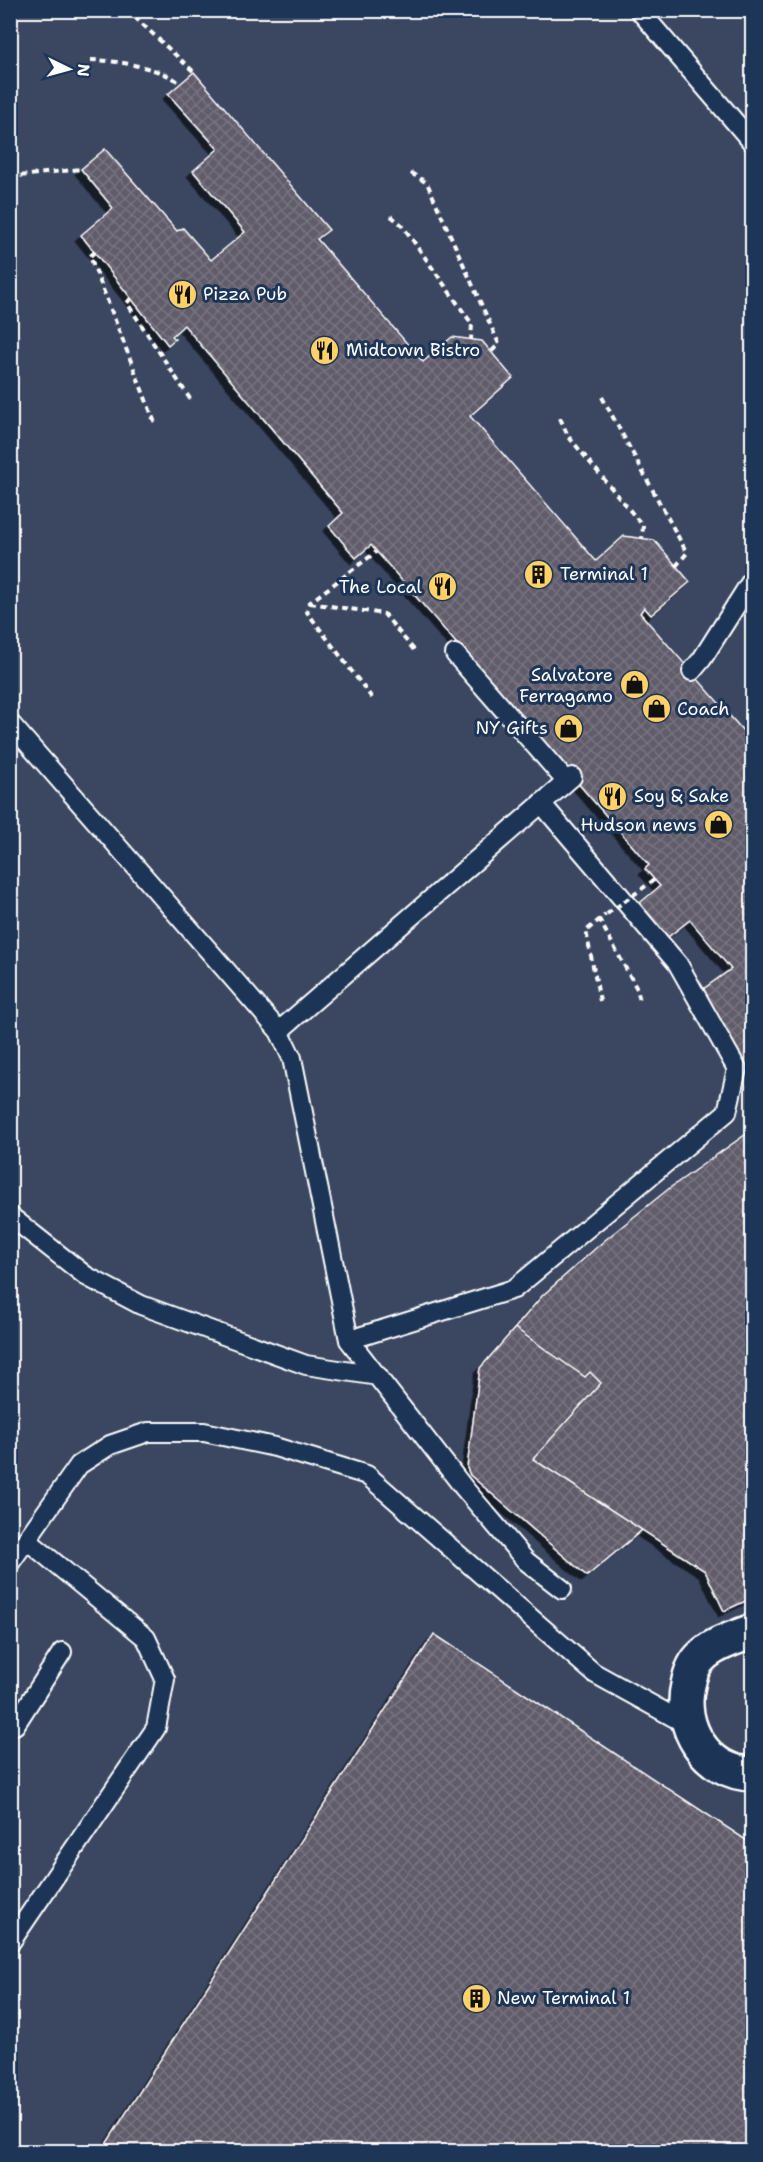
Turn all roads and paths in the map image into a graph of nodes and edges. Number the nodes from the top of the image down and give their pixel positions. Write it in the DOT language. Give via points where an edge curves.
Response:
graph roads {
  1 [pos="127,10"];
  2 [pos="639,10"];
  3 [pos="92,60"];
  4 [pos="194,72"];
  5 [pos="181,84"];
  6 [pos="753,142"];
  7 [pos="81,169"];
  8 [pos="411,173"];
  9 [pos="10,177"];
  10 [pos="391,216"];
  11 [pos="95,252"];
  12 [pos="131,298"];
  13 [pos="471,340"];
  14 [pos="491,352"];
  15 [pos="602,398"];
  16 [pos="192,402"];
  17 [pos="560,418"];
  18 [pos="155,423"];
  19 [pos="642,539"];
  20 [pos="376,552"];
  21 [pos="676,566"];
  22 [pos="753,580"];
  23 [pos="309,603"];
  24 [pos="414,650"];
  25 [pos="455,654"];
  26 [pos="692,671"];
  27 [pos="372,698"];
  28 [pos="10,723"];
  29 [pos="541,803"];
  30 [pos="654,880"];
  31 [pos="599,919"];
  32 [pos="600,1001"];
  33 [pos="640,1001"];
  34 [pos="279,1032"];
  35 [pos="10,1216"];
  36 [pos="349,1340"];
  37 [pos="378,1376"];
  38 [pos="27,1540"];
  39 [pos="10,1563"];
  40 [pos="562,1589"];
  41 [pos="753,1631"];
  42 [pos="62,1652"];
  43 [pos="688,1725"];
  44 [pos="12,1726"];
  45 [pos="753,1774"];
  46 [pos="10,1943"];
  1 -- 4 [label="path"];
  2 -- 6 [label="lane"];
  3 -- 5 [label="path" via="108,60 172,76"];
  7 -- 9 [label="path"];
  8 -- 14 [label="path" via="427,183 500,344"];
  10 -- 13 [label="path" via="402,225 472,324"];
  11 -- 18 [label="path" via="90,256"];
  12 -- 16 [label="path" via="127,303"];
  15 -- 21 [label="path" via="687,553"];
  17 -- 19 [label="path" via="568,436 643,526"];
  20 -- 23 [label="path"];
  22 -- 26 [label="lane"];
  23 -- 24 [label="path" via="384,614"];
  23 -- 27 [label="path" via="307,612"];
  25 -- 29 [label="lane" via="569,779"];
  28 -- 34 [label="lane"];
  29 -- 34 [label="lane"];
  29 -- 36 [label="lane" via="678,964 736,1069 727,1112 514,1289"];
  30 -- 31 [label="path, bridge"];
  31 -- 32 [label="path" via="586,931"];
  31 -- 33 [label="path" via="637,988"];
  34 -- 36 [label="lane" via="292,1058"];
  35 -- 37 [label="lane" via="86,1276 141,1305 306,1365"];
  36 -- 37 [label="lane"];
  37 -- 40 [label="lane" via="526,1561"];
  38 -- 39 [label="lane"];
  38 -- 43 [label="lane" via="79,1465 110,1445 148,1432 204,1432 275,1447 367,1475 594,1673"];
  38 -- 46 [label="lane" via="146,1638 165,1679 156,1728"];
  41 -- 43 [label="street" via="717,1645 696,1664 685,1695"];
  42 -- 44 [label="lane"];
  43 -- 45 [label="street" via="708,1756"];
}
